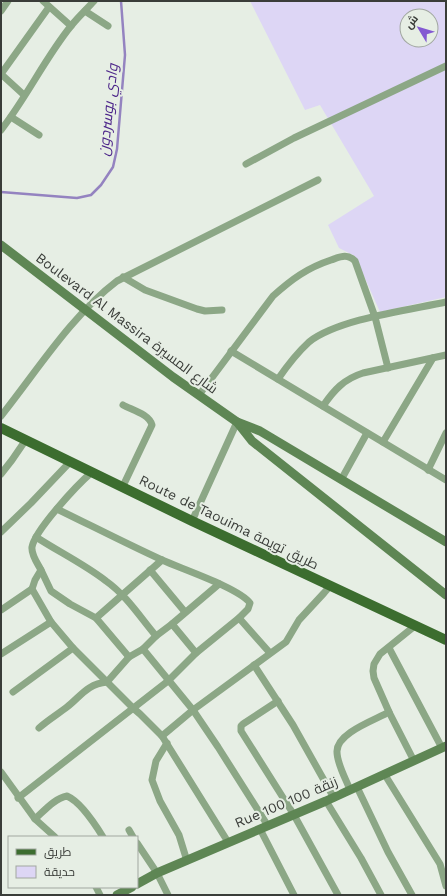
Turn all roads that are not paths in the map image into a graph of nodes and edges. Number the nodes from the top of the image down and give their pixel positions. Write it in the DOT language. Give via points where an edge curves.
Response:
graph roads {
  1 [pos="8,1"];
  2 [pos="43,1"];
  3 [pos="94,1"];
  4 [pos="49,7"];
  5 [pos="1,11"];
  6 [pos="86,11"];
  7 [pos="71,26"];
  8 [pos="108,26"];
  9 [pos="446,66"];
  10 [pos="1,74"];
  11 [pos="24,94"];
  12 [pos="11,116"];
  13 [pos="1,129"];
  14 [pos="39,135"];
  15 [pos="246,164"];
  16 [pos="318,180"];
  17 [pos="1,245"];
  18 [pos="123,277"];
  19 [pos="446,302"];
  20 [pos="86,309"];
  21 [pos="222,310"];
  22 [pos="375,317"];
  23 [pos="231,351"];
  24 [pos="446,355"];
  25 [pos="433,358"];
  26 [pos="388,368"];
  27 [pos="278,380"];
  28 [pos="199,395"];
  29 [pos="123,405"];
  30 [pos="323,406"];
  31 [pos="1,416"];
  32 [pos="237,422"];
  33 [pos="1,428"];
  34 [pos="367,433"];
  35 [pos="446,433"];
  36 [pos="25,440"];
  37 [pos="382,442"];
  38 [pos="70,462"];
  39 [pos="428,470"];
  40 [pos="92,472"];
  41 [pos="1,474"];
  42 [pos="341,480"];
  43 [pos="446,480"];
  44 [pos="123,486"];
  45 [pos="57,509"];
  46 [pos="192,521"];
  47 [pos="1,532"];
  48 [pos="36,537"];
  49 [pos="446,542"];
  50 [pos="162,560"];
  51 [pos="41,570"];
  52 [pos="150,570"];
  53 [pos="219,584"];
  54 [pos="330,586"];
  55 [pos="32,589"];
  56 [pos="122,595"];
  57 [pos="446,595"];
  58 [pos="1,610"];
  59 [pos="185,612"];
  60 [pos="96,618"];
  61 [pos="239,618"];
  62 [pos="51,622"];
  63 [pos="172,624"];
  64 [pos="416,625"];
  65 [pos="156,636"];
  66 [pos="446,640"];
  67 [pos="74,648"];
  68 [pos="389,648"];
  69 [pos="143,649"];
  70 [pos="196,652"];
  71 [pos="1,654"];
  72 [pos="270,654"];
  73 [pos="129,657"];
  74 [pos="254,665"];
  75 [pos="168,681"];
  76 [pos="107,682"];
  77 [pos="13,692"];
  78 [pos="278,701"];
  79 [pos="133,708"];
  80 [pos="193,710"];
  81 [pos="389,712"];
  82 [pos="39,728"];
  83 [pos="162,736"];
  84 [pos="167,743"];
  85 [pos="444,748"];
  86 [pos="414,761"];
  87 [pos="1,772"];
  88 [pos="385,775"];
  89 [pos="354,789"];
  90 [pos="18,798"];
  91 [pos="330,799"];
  92 [pos="294,815"];
  93 [pos="35,819"];
  94 [pos="264,827"];
  95 [pos="128,830"];
  96 [pos="54,836"];
  97 [pos="102,836"];
  98 [pos="132,836"];
  99 [pos="228,842"];
  100 [pos="138,844"];
  101 [pos="188,861"];
  102 [pos="157,873"];
  103 [pos="138,883"];
  104 [pos="446,885"];
  105 [pos="130,888"];
  106 [pos="117,895"];
  107 [pos="168,895"];
  108 [pos="294,895"];
  109 [pos="338,895"];
  110 [pos="381,895"];
  111 [pos="412,895"];
  1 -- 5 [label="street"];
  2 -- 4 [label="street"];
  3 -- 6 [label="street"];
  4 -- 7 [label="street"];
  4 -- 10 [label="street"];
  6 -- 7 [label="street"];
  6 -- 8 [label="street"];
  7 -- 11 [label="street"];
  9 -- 15 [label="street" via="294,138"];
  10 -- 11 [label="street"];
  11 -- 12 [label="street"];
  12 -- 13 [label="street"];
  12 -- 14 [label="street"];
  16 -- 18 [label="street"];
  17 -- 20 [label="main road, Boulevard Al Massira شارع المسيرة"];
  18 -- 20 [label="street"];
  18 -- 21 [label="street" via="137,287 197,310"];
  19 -- 22 [label="street"];
  20 -- 28 [label="main road, Boulevard Al Massira شارع المسيرة"];
  20 -- 31 [label="street"];
  22 -- 23 [label="street" via="354,261 349,256 343,256 311,267 286,284 273,296"];
  22 -- 26 [label="street"];
  22 -- 27 [label="street" via="334,329 310,342 296,355"];
  23 -- 27 [label="street"];
  23 -- 28 [label="street"];
  24 -- 25 [label="street"];
  25 -- 26 [label="street"];
  25 -- 37 [label="street"];
  26 -- 30 [label="street" via="352,376 332,392"];
  27 -- 30 [label="street"];
  28 -- 32 [label="main road, Boulevard Al Massira شارع المسيرة"];
  29 -- 44 [label="street" via="150,419 152,425"];
  30 -- 34 [label="street"];
  32 -- 42 [label="main road, Boulevard Al Massira شارع المسيرة" via="260,431"];
  32 -- 46 [label="street"];
  32 -- 57 [label="main road, Boulevard Al Massira شارع المسيرة" via="252,441"];
  33 -- 36 [label="main road, Route de Taouima طريق تويمة"];
  34 -- 37 [label="street"];
  34 -- 42 [label="street"];
  35 -- 39 [label="street"];
  36 -- 38 [label="main road, Route de Taouima طريق تويمة"];
  36 -- 41 [label="street"];
  37 -- 39 [label="street"];
  38 -- 40 [label="main road, Route de Taouima طريق تويمة"];
  38 -- 47 [label="street"];
  39 -- 43 [label="street"];
  40 -- 44 [label="main road, Route de Taouima طريق تويمة"];
  40 -- 45 [label="street"];
  42 -- 49 [label="main road, Boulevard Al Massira شارع المسيرة"];
  44 -- 46 [label="main road, Route de Taouima طريق تويمة"];
  45 -- 48 [label="street"];
  45 -- 50 [label="street"];
  46 -- 54 [label="main road, Route de Taouima طريق تويمة"];
  48 -- 51 [label="street" via="32,548"];
  48 -- 56 [label="street" via="67,554 107,581"];
  50 -- 52 [label="street"];
  50 -- 53 [label="street"];
  51 -- 55 [label="street"];
  51 -- 60 [label="street" via="51,591"];
  52 -- 56 [label="street"];
  52 -- 59 [label="street"];
  53 -- 59 [label="street"];
  53 -- 61 [label="street" via="239,593 250,603"];
  54 -- 64 [label="main road, Route de Taouima طريق تويمة"];
  54 -- 72 [label="street" via="299,620 286,642"];
  55 -- 58 [label="street"];
  55 -- 62 [label="street"];
  56 -- 60 [label="street"];
  56 -- 65 [label="street"];
  59 -- 63 [label="street"];
  60 -- 73 [label="street"];
  61 -- 70 [label="street"];
  61 -- 72 [label="street"];
  62 -- 67 [label="street"];
  62 -- 71 [label="street"];
  63 -- 65 [label="street"];
  63 -- 70 [label="street"];
  64 -- 66 [label="main road, Route de Taouima طريق تويمة"];
  64 -- 68 [label="street"];
  65 -- 69 [label="street"];
  67 -- 76 [label="street"];
  67 -- 77 [label="street"];
  68 -- 81 [label="street" via="376,658 373,671"];
  68 -- 85 [label="street"];
  69 -- 73 [label="street"];
  69 -- 75 [label="street"];
  70 -- 75 [label="street"];
  72 -- 74 [label="street"];
  73 -- 76 [label="street"];
  74 -- 78 [label="street"];
  74 -- 80 [label="street"];
  75 -- 79 [label="street"];
  75 -- 80 [label="street"];
  76 -- 79 [label="street"];
  76 -- 82 [label="street" via="98,682 81,693"];
  78 -- 91 [label="street" via="297,732"];
  78 -- 92 [label="street" via="246,721 240,729"];
  79 -- 83 [label="street"];
  79 -- 90 [label="street"];
  80 -- 83 [label="street"];
  80 -- 94 [label="street" via="218,747"];
  81 -- 86 [label="street"];
  81 -- 89 [label="street" via="349,732 339,744 338,759"];
  83 -- 84 [label="street"];
  84 -- 99 [label="street"];
  84 -- 101 [label="street" via="156,761 152,780 160,801 179,835"];
  85 -- 86 [label="main road, Rue 100 زنقة 100"];
  86 -- 88 [label="main road, Rue 100 زنقة 100"];
  87 -- 90 [label="street"];
  88 -- 89 [label="main road, Rue 100 زنقة 100"];
  88 -- 104 [label="street" via="440,864"];
  89 -- 91 [label="main road, Rue 100 زنقة 100"];
  89 -- 111 [label="street"];
  90 -- 93 [label="street"];
  91 -- 92 [label="main road, Rue 100 زنقة 100"];
  91 -- 110 [label="street"];
  92 -- 94 [label="main road, Rue 100 زنقة 100"];
  92 -- 109 [label="street"];
  93 -- 96 [label="street"];
  93 -- 97 [label="street" via="57,800 67,796 81,807"];
  94 -- 99 [label="main road, Rue 100 زنقة 100"];
  94 -- 108 [label="street"];
  95 -- 98 [label="street"];
  99 -- 101 [label="main road, Rue 100 زنقة 100"];
  100 -- 102 [label="street"];
  101 -- 102 [label="main road, Rue 100 زنقة 100"];
  102 -- 103 [label="main road, Rue 100 زنقة 100"];
  102 -- 107 [label="street"];
  105 -- 106 [label="main road"];
}
